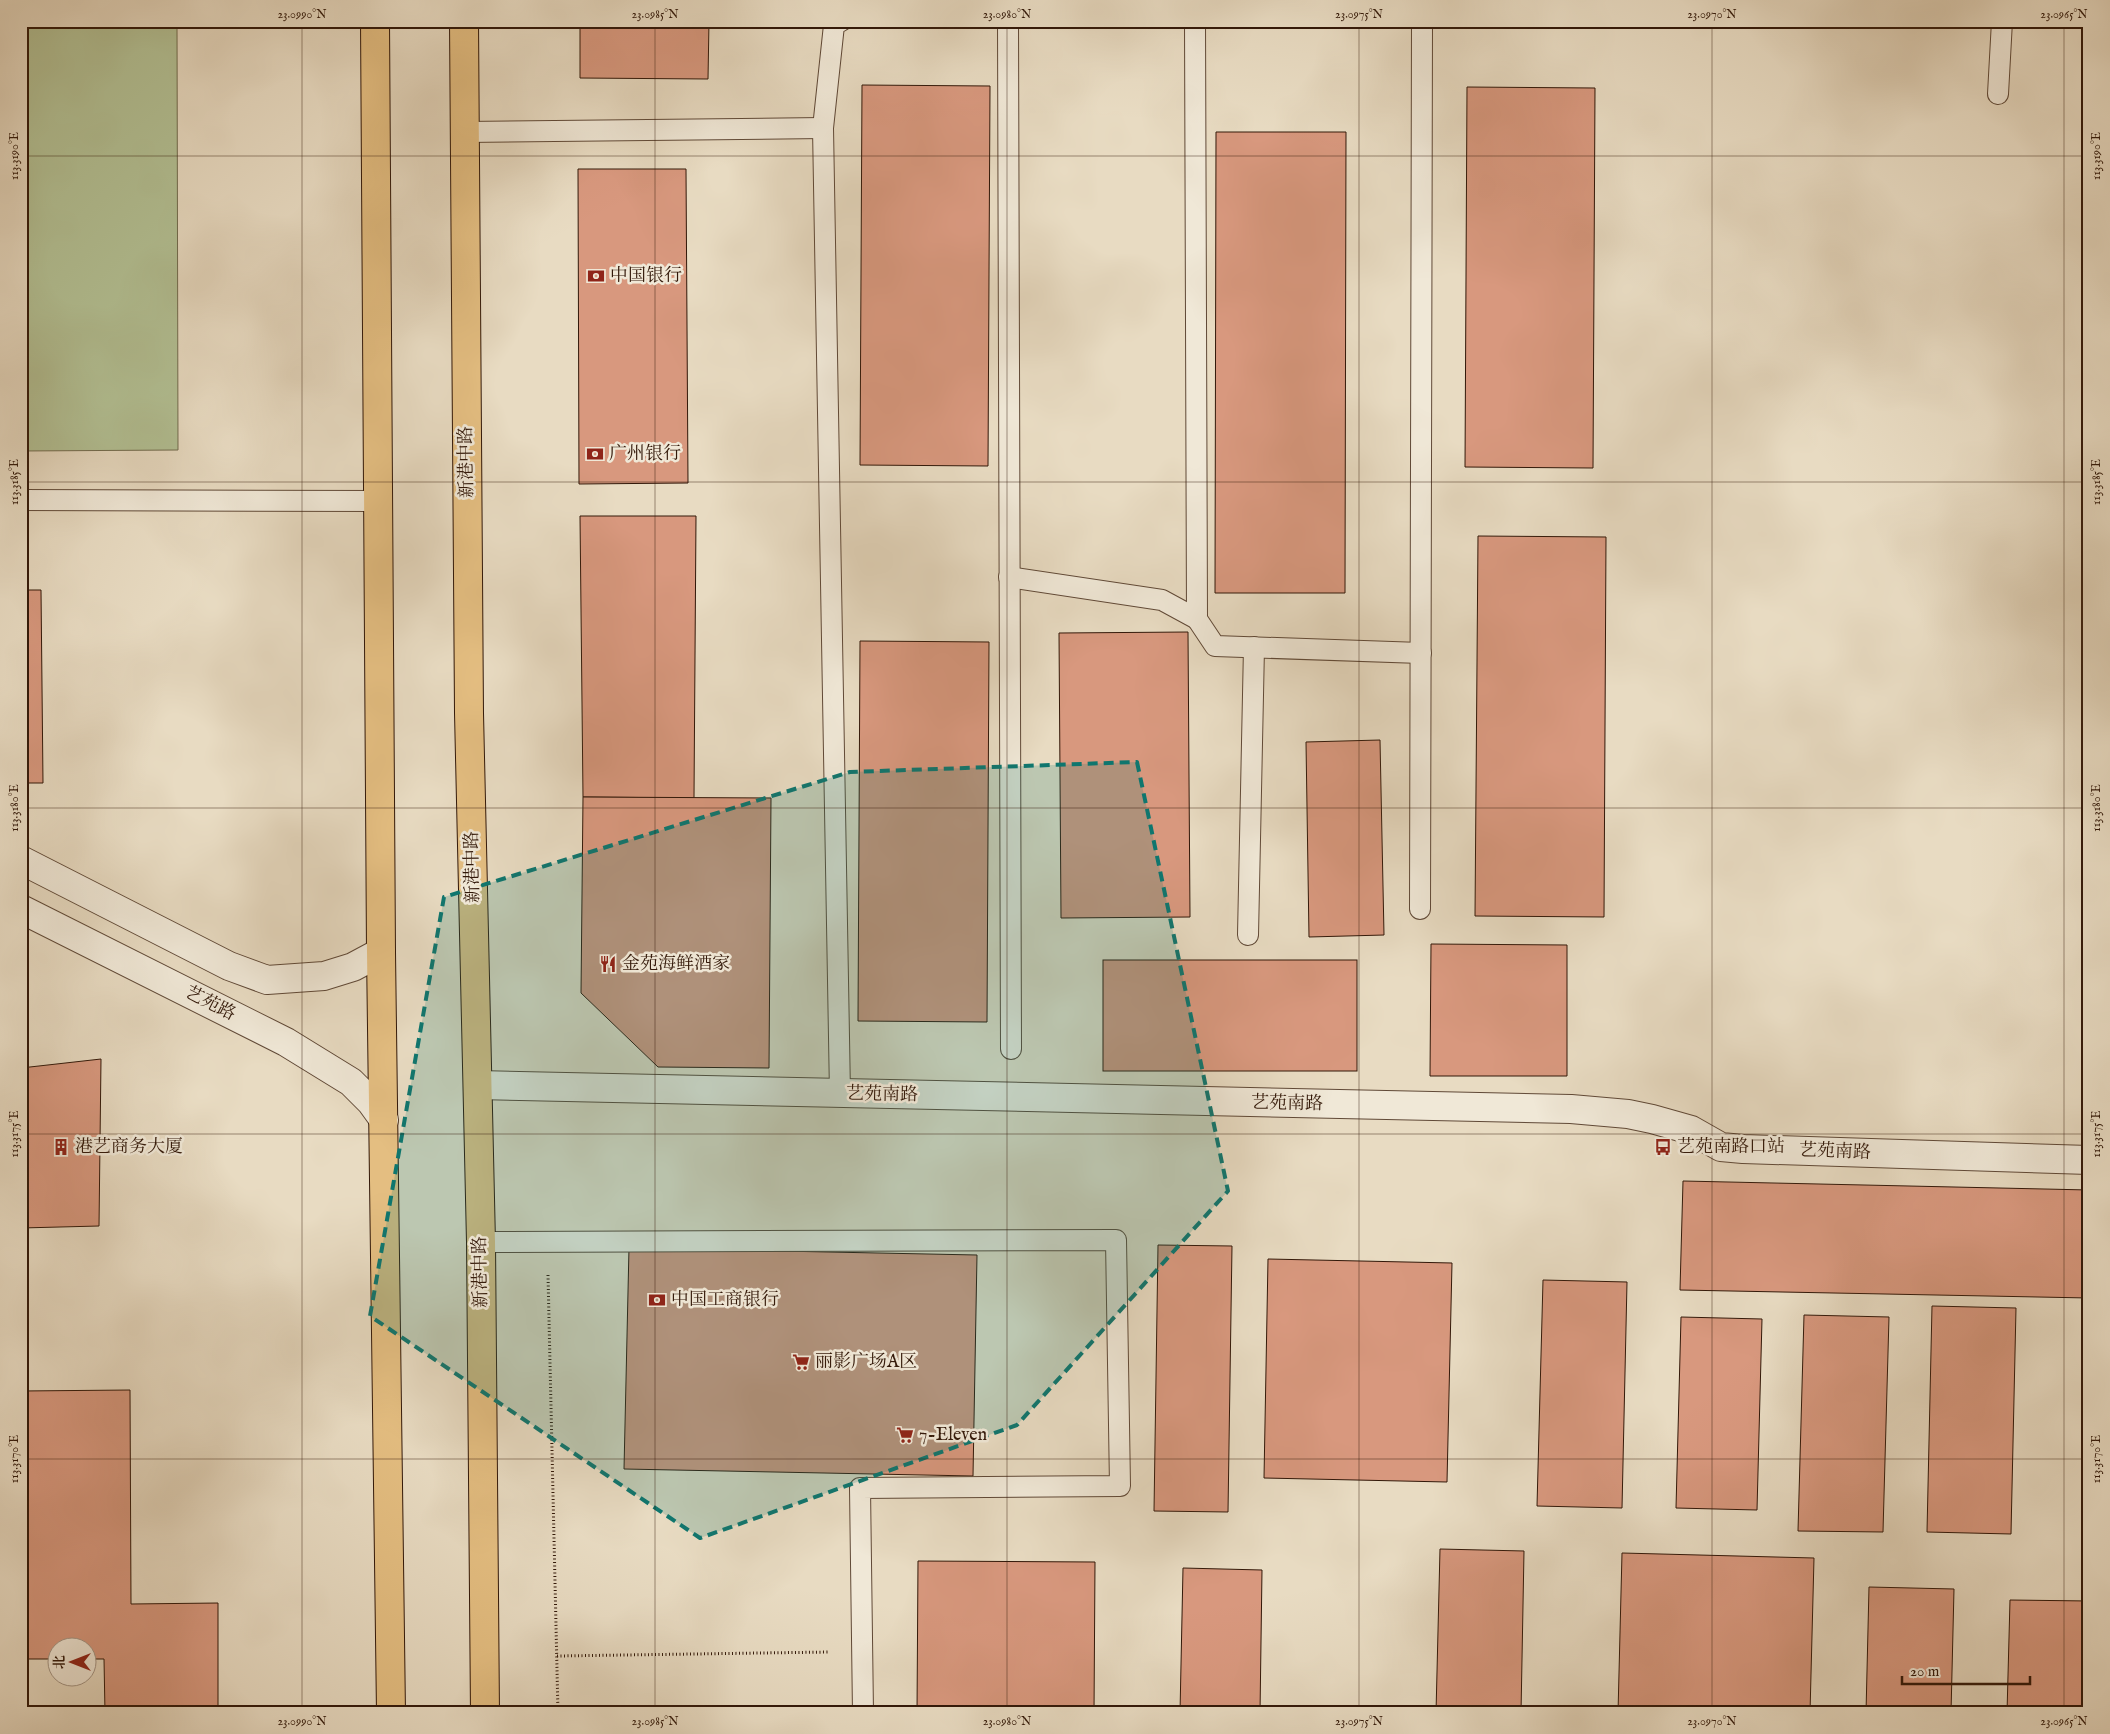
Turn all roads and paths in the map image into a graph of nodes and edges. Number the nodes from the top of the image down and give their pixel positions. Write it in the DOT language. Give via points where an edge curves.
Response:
graph roads {
  1 [pos="375,21"];
  2 [pos="464,21"];
  3 [pos="841,21"];
  4 [pos="1008,21"];
  5 [pos="1194,21"];
  6 [pos="1422,21"];
  7 [pos="2002,21"];
  8 [pos="1998,94"];
  9 [pos="823,128"];
  10 [pos="465,132"];
  11 [pos="21,500"];
  12 [pos="379,501"];
  13 [pos="1009,577"];
  14 [pos="1197,619"];
  15 [pos="1254,647"];
  16 [pos="1421,653"];
  17 [pos="21,860"];
  18 [pos="21,909"];
  19 [pos="1420,909"];
  20 [pos="1248,935"];
  21 [pos="381,952"];
  22 [pos="1010,1049"];
  23 [pos="478,1085"];
  24 [pos="840,1094"];
  25 [pos="384,1120"];
  26 [pos="2089,1160"];
  27 [pos="481,1242"];
  28 [pos="548,1242"];
  29 [pos="862,1651"];
  30 [pos="557,1656"];
  31 [pos="391,1713"];
  32 [pos="485,1713"];
  33 [pos="558,1713"];
  34 [pos="863,1713"];
  1 -- 12 [label="main road"];
  2 -- 10 [label="main road, 新港中路"];
  3 -- 9 [label="lane" via="834,25"];
  4 -- 13 [label="lane"];
  5 -- 14 [label="lane"];
  6 -- 16 [label="lane"];
  7 -- 8 [label="lane"];
  9 -- 10 [label="lane"];
  9 -- 24 [label="lane"];
  10 -- 23 [label="main road, 新港中路" via="469,713"];
  11 -- 12 [label="lane"];
  12 -- 21 [label="main road"];
  13 -- 14 [label="lane" via="1162,600"];
  13 -- 22 [label="lane"];
  14 -- 15 [label="lane" via="1215,646"];
  15 -- 16 [label="lane"];
  15 -- 20 [label="lane"];
  16 -- 19 [label="lane"];
  17 -- 21 [label="street" via="229,966 267,980 324,976 353,967"];
  18 -- 25 [label="street, 艺苑路" via="286,1042 351,1082"];
  21 -- 25 [label="main road"];
  23 -- 24 [label="street, 艺苑南路"];
  23 -- 27 [label="main road, 新港中路"];
  24 -- 26 [label="street, 艺苑南路" via="1571,1109 1652,1119 1690,1130 1721,1147"];
  25 -- 31 [label="main road"];
  27 -- 28 [label="lane"];
  27 -- 32 [label="main road, 新港中路"];
  28 -- 29 [label="lane" via="1116,1240 1120,1486 860,1488"];
  28 -- 30 [label="path"];
  29 -- 30 [label="path"];
  29 -- 34 [label="lane"];
  30 -- 33 [label="path"];
}
